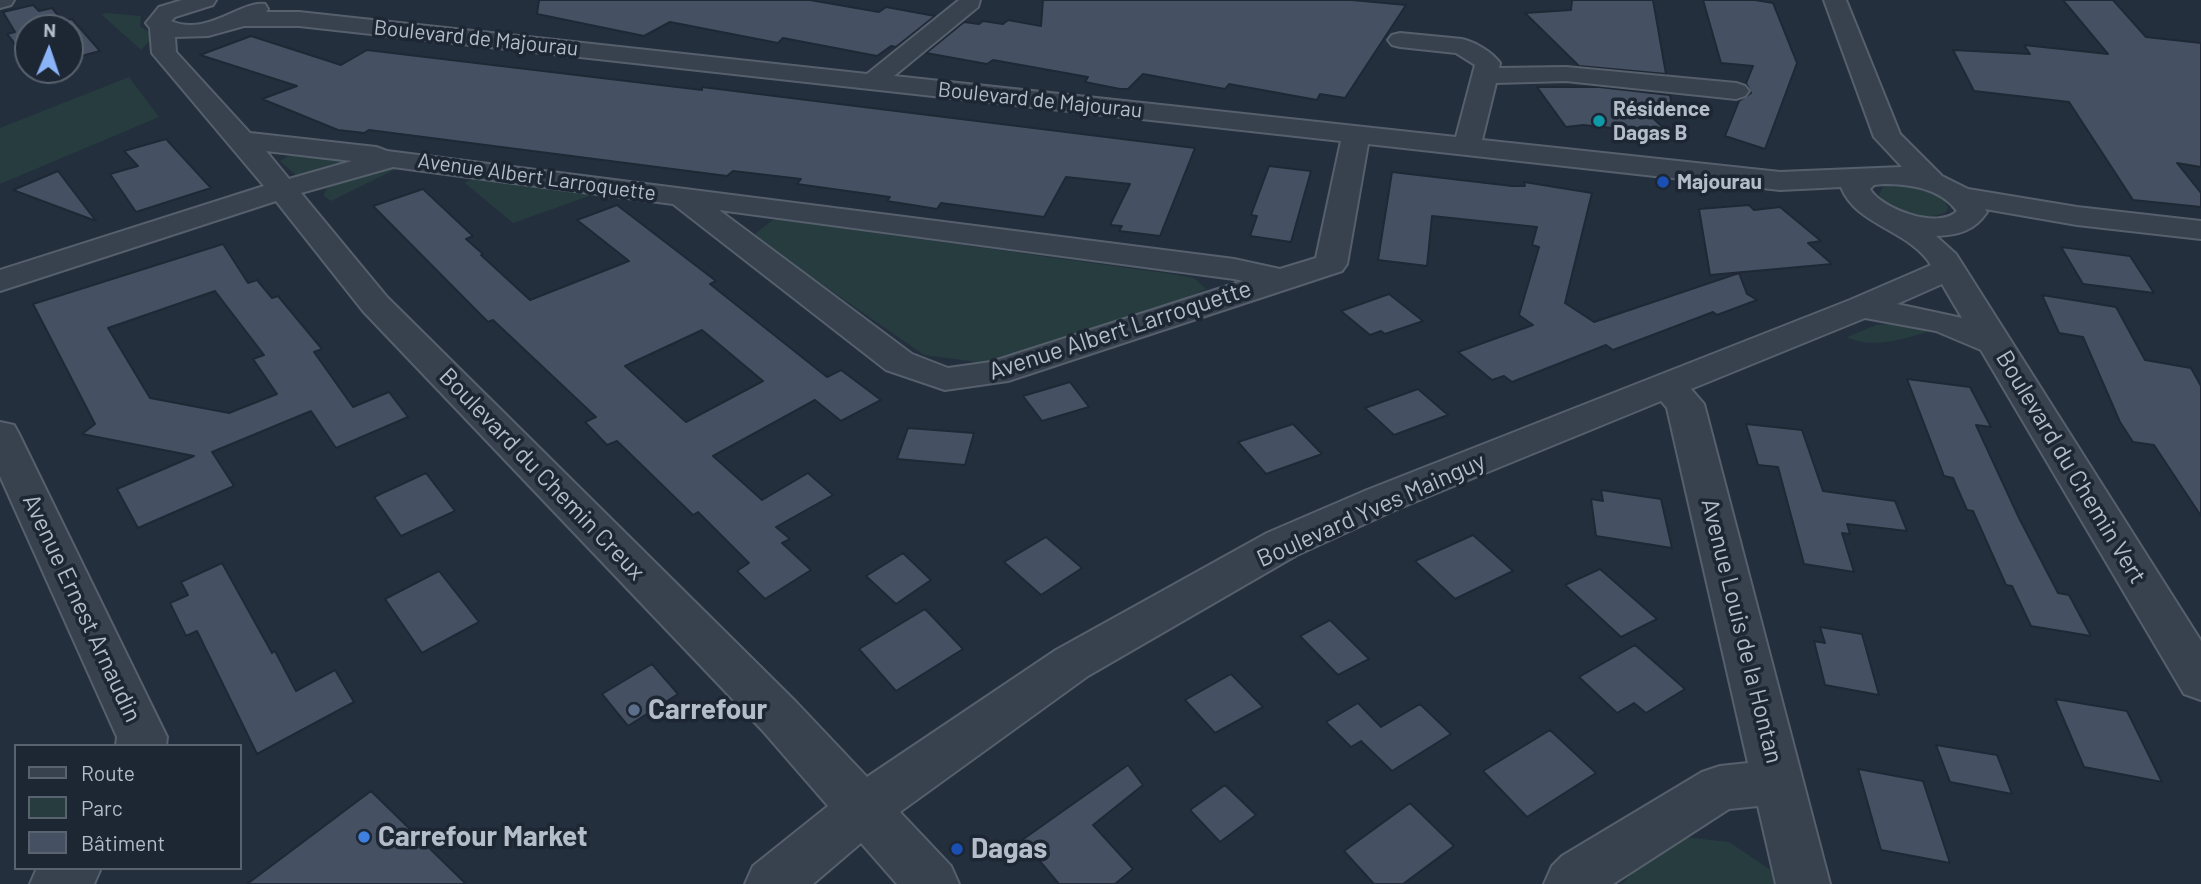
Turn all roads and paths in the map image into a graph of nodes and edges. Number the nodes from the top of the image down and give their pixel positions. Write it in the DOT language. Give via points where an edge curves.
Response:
graph roads {
  1 [pos="1835,0"];
  2 [pos="199,1"];
  3 [pos="970,2"];
  4 [pos="255,7"];
  5 [pos="157,19"];
  6 [pos="1400,40"];
  7 [pos="1485,76"];
  8 [pos="872,82"];
  9 [pos="1735,91"];
  10 [pos="1356,135"];
  11 [pos="1888,137"];
  12 [pos="242,139"];
  13 [pos="1467,147"];
  14 [pos="392,158"];
  15 [pos="1874,177"];
  16 [pos="1780,181"];
  17 [pos="281,190"];
  18 [pos="681,196"];
  19 [pos="1957,204"];
  20 [pos="1882,214"];
  21 [pos="2201,230"];
  22 [pos="1944,261"];
  23 [pos="1281,279"];
  24 [pos="0,281"];
  25 [pos="1862,307"];
  26 [pos="1996,344"];
  27 [pos="1666,386"];
  28 [pos="0,434"];
  29 [pos="2201,681"];
  30 [pos="141,744"];
  31 [pos="1779,782"];
  32 [pos="863,809"];
  33 [pos="72,870"];
  34 [pos="57,884"];
  35 [pos="772,884"];
  36 [pos="932,884"];
  37 [pos="1570,884"];
  38 [pos="1803,884"];
  1 -- 11 [label="street"];
  2 -- 5 [label="street"];
  3 -- 8 [label="street"];
  4 -- 5 [label="street, Boulevard de Majourau" via="201,30"];
  4 -- 8 [label="street, Boulevard de Majourau" via="299,19"];
  5 -- 12 [label="street, Boulevard du Chemin Creux"];
  6 -- 7 [label="street" via="1461,46 1488,63"];
  7 -- 9 [label="street" via="1566,74"];
  7 -- 13 [label="street"];
  8 -- 10 [label="street, Boulevard de Majourau"];
  10 -- 13 [label="street, Boulevard de Majourau"];
  10 -- 23 [label="street, Avenue Albert Larroquette" via="1331,264"];
  11 -- 15 [label="street"];
  11 -- 19 [label="street"];
  12 -- 14 [label="street, Avenue Albert Larroquette"];
  12 -- 17 [label="street, Boulevard du Chemin Creux"];
  13 -- 16 [label="street, Boulevard de Majourau"];
  14 -- 17 [label="street, Avenue Albert Larroquette"];
  14 -- 18 [label="street, Avenue Albert Larroquette"];
  15 -- 16 [label="street, Boulevard de Majourau"];
  15 -- 19 [label="street, Boulevard de Majourau" via="1907,177"];
  15 -- 20 [label="street" via="1855,188 1856,195"];
  16 -- 20 [label="street, Boulevard de Majourau"];
  17 -- 24 [label="street, Avenue Albert Larroquette"];
  17 -- 32 [label="street, Boulevard du Chemin Creux" via="375,304 779,716"];
  18 -- 23 [label="street, Avenue Albert Larroquette" via="1234,268"];
  18 -- 23 [label="street, Avenue Albert Larroquette" via="899,362 946,379 995,373"];
  19 -- 20 [label="street" via="1932,227"];
  19 -- 21 [label="street"];
  19 -- 22 [label="street"];
  20 -- 22 [label="street, Boulevard du Chemin Vert"];
  22 -- 25 [label="street, Boulevard Yves Mainguy"];
  22 -- 26 [label="street, Boulevard du Chemin Vert"];
  25 -- 26 [label="street" via="1945,323"];
  25 -- 27 [label="street, Boulevard Yves Mainguy"];
  26 -- 29 [label="street, Boulevard du Chemin Vert"];
  27 -- 31 [label="street, Avenue Louis de la Hontan" via="1685,404"];
  27 -- 32 [label="street, Boulevard Yves Mainguy" via="1282,544 1072,663"];
  28 -- 30 [label="street, Avenue Ernest Arnaudin" via="142,737"];
  31 -- 37 [label="street" via="1720,788"];
  31 -- 38 [label="street, Avenue Louis de la Hontan"];
  32 -- 35 [label="street, Boulevard Yves Mainguy"];
  32 -- 36 [label="street, Boulevard du Chemin Creux"];
  33 -- 34 [label="street"];
}
